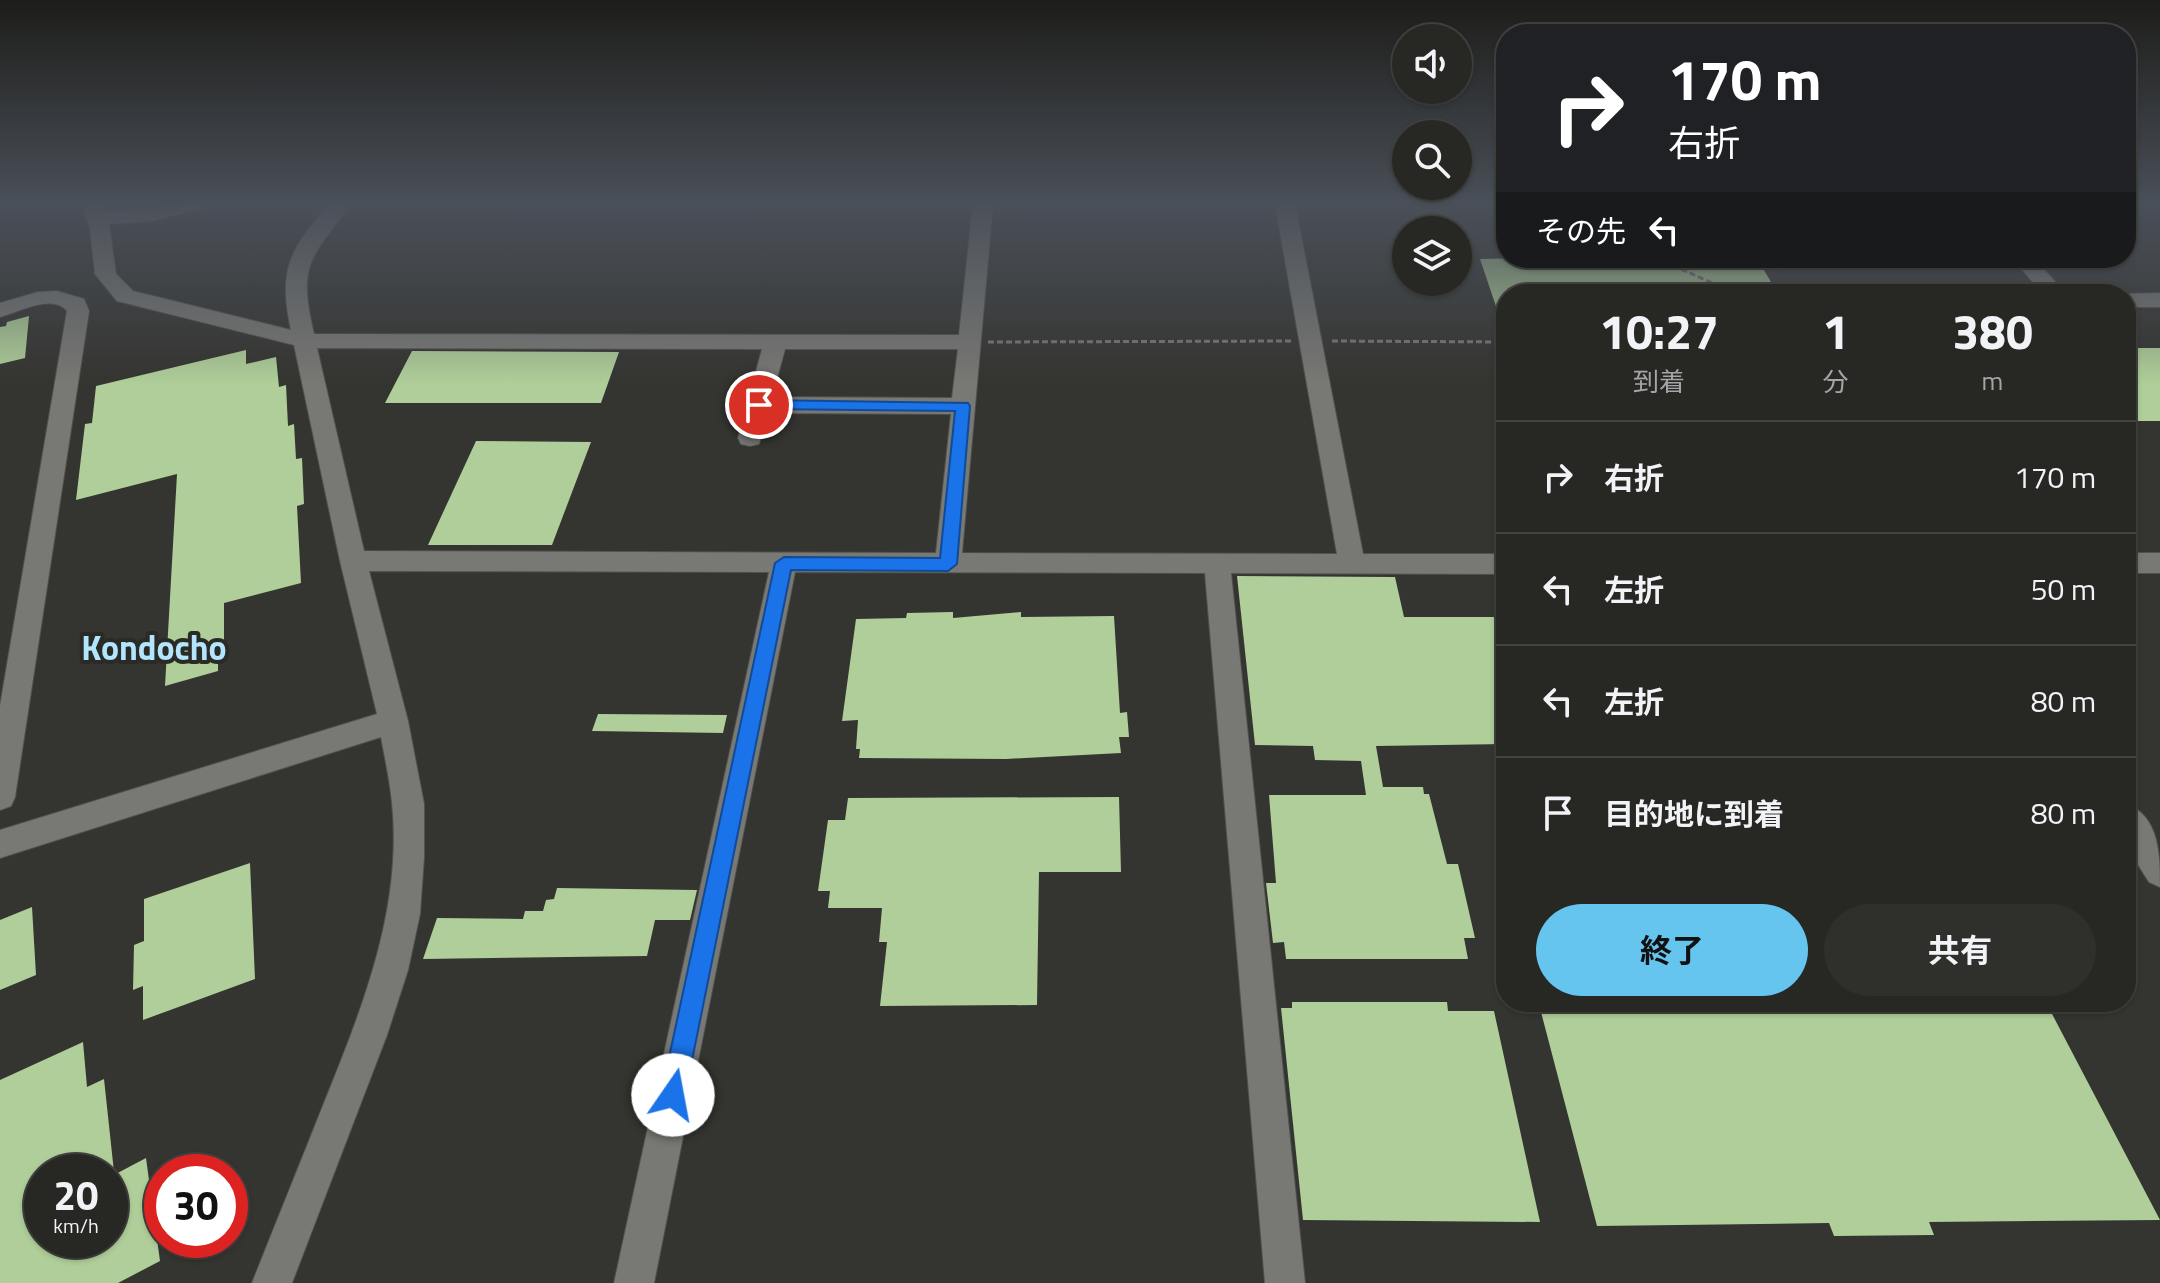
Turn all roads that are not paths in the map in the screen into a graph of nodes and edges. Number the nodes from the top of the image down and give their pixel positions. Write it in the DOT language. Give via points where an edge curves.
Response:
graph roads {
  1 [pos="101,264"];
  2 [pos="298,264"];
  3 [pos="977,264"];
  4 [pos="1296,264"];
  5 [pos="2031,268"];
  6 [pos="2046,284"];
  7 [pos="2136,300"];
  8 [pos="2160,300"];
  9 [pos="0,310"];
  10 [pos="306,341"];
  11 [pos="775,342"];
  12 [pos="969,342"];
  13 [pos="759,405"];
  14 [pos="963,406"];
  15 [pos="750,438"];
  16 [pos="353,561"];
  17 [pos="784,563"];
  18 [pos="1217,563"];
  19 [pos="2136,563"];
  20 [pos="2160,563"];
  21 [pos="948,564"];
  22 [pos="1352,564"];
  23 [pos="1496,564"];
  24 [pos="393,721"];
  25 [pos="0,797"];
  26 [pos="2136,833"];
  27 [pos="0,844"];
  28 [pos="2159,869"];
  29 [pos="272,1283"];
  30 [pos="634,1283"];
  31 [pos="1285,1283"];
  1 -- 10 [label="street" via="110,286 125,296"];
  2 -- 10 [label="street" via="294,295"];
  3 -- 12 [label="street"];
  4 -- 22 [label="street"];
  5 -- 6 [label="street"];
  7 -- 8 [label="street"];
  9 -- 25 [label="street" via="55,297 76,304 78,311"];
  10 -- 11 [label="street"];
  10 -- 16 [label="street"];
  11 -- 12 [label="street"];
  11 -- 13 [label="street"];
  12 -- 14 [label="street"];
  13 -- 14 [label="street"];
  13 -- 15 [label="street"];
  14 -- 21 [label="street"];
  16 -- 17 [label="street"];
  16 -- 24 [label="street"];
  17 -- 21 [label="street"];
  17 -- 30 [label="street"];
  18 -- 21 [label="street"];
  18 -- 22 [label="street"];
  18 -- 31 [label="street"];
  19 -- 20 [label="street"];
  22 -- 23 [label="street"];
  24 -- 27 [label="street"];
  24 -- 29 [label="street" via="408,804 408,857 391,970"];
  26 -- 28 [label="street"];
}
